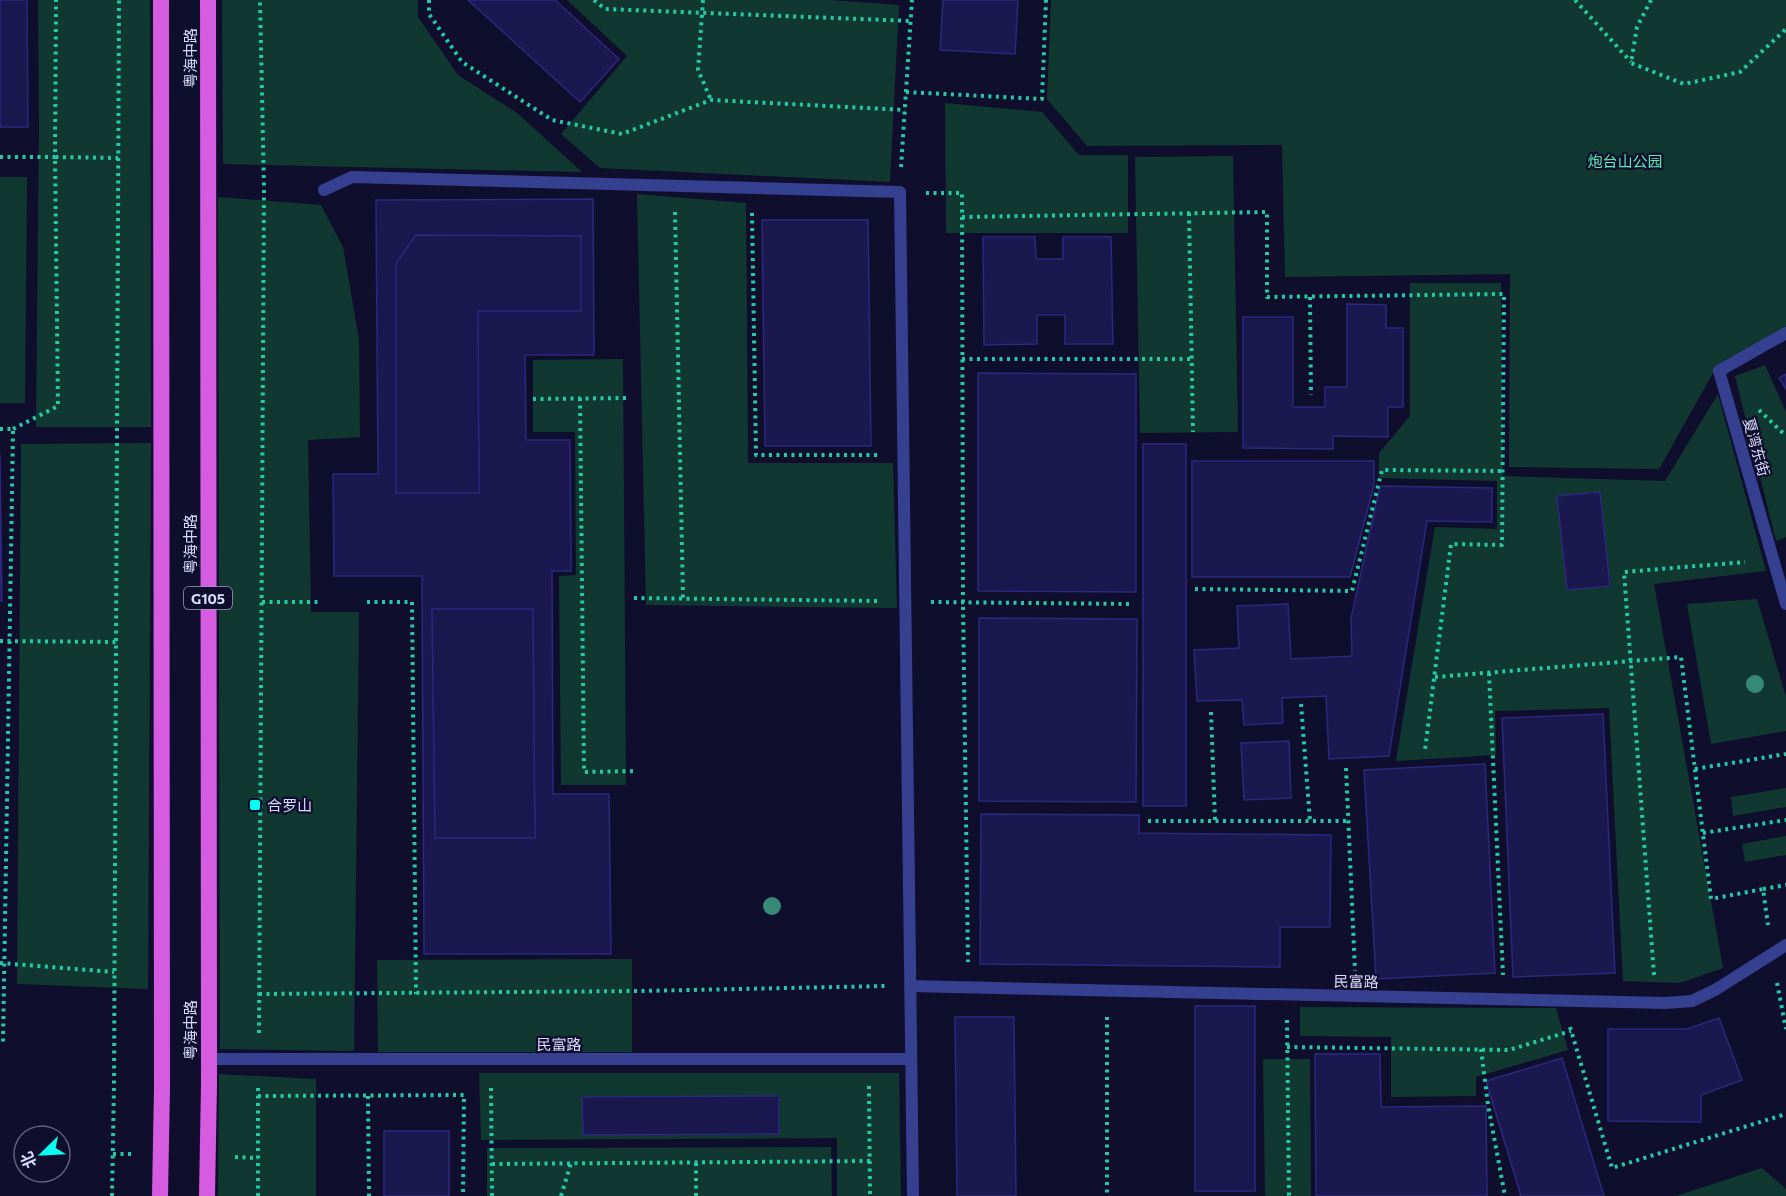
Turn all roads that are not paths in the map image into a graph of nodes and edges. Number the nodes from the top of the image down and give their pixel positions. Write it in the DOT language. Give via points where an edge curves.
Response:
graph roads {
  1 [pos="161,0"];
  2 [pos="208,0"];
  3 [pos="324,190"];
  4 [pos="1786,333"];
  5 [pos="1786,604"];
  6 [pos="1786,945"];
  7 [pos="910,986"];
  8 [pos="208,1059"];
  9 [pos="910,1059"];
  10 [pos="160,1196"];
  11 [pos="207,1196"];
  12 [pos="913,1196"];
  1 -- 10 [label="highway, 粤海中路"];
  2 -- 8 [label="highway, 粤海中路 / G105"];
  3 -- 7 [label="lane" via="352,177 900,192"];
  4 -- 5 [label="lane, 夏湾东街" via="1719,371"];
  6 -- 7 [label="lane, 民富路" via="1692,1001 1656,1003"];
  7 -- 9 [label="lane"];
  8 -- 9 [label="lane, 民富路"];
  8 -- 11 [label="highway, 粤海中路 / G105"];
  9 -- 12 [label="lane"];
}
